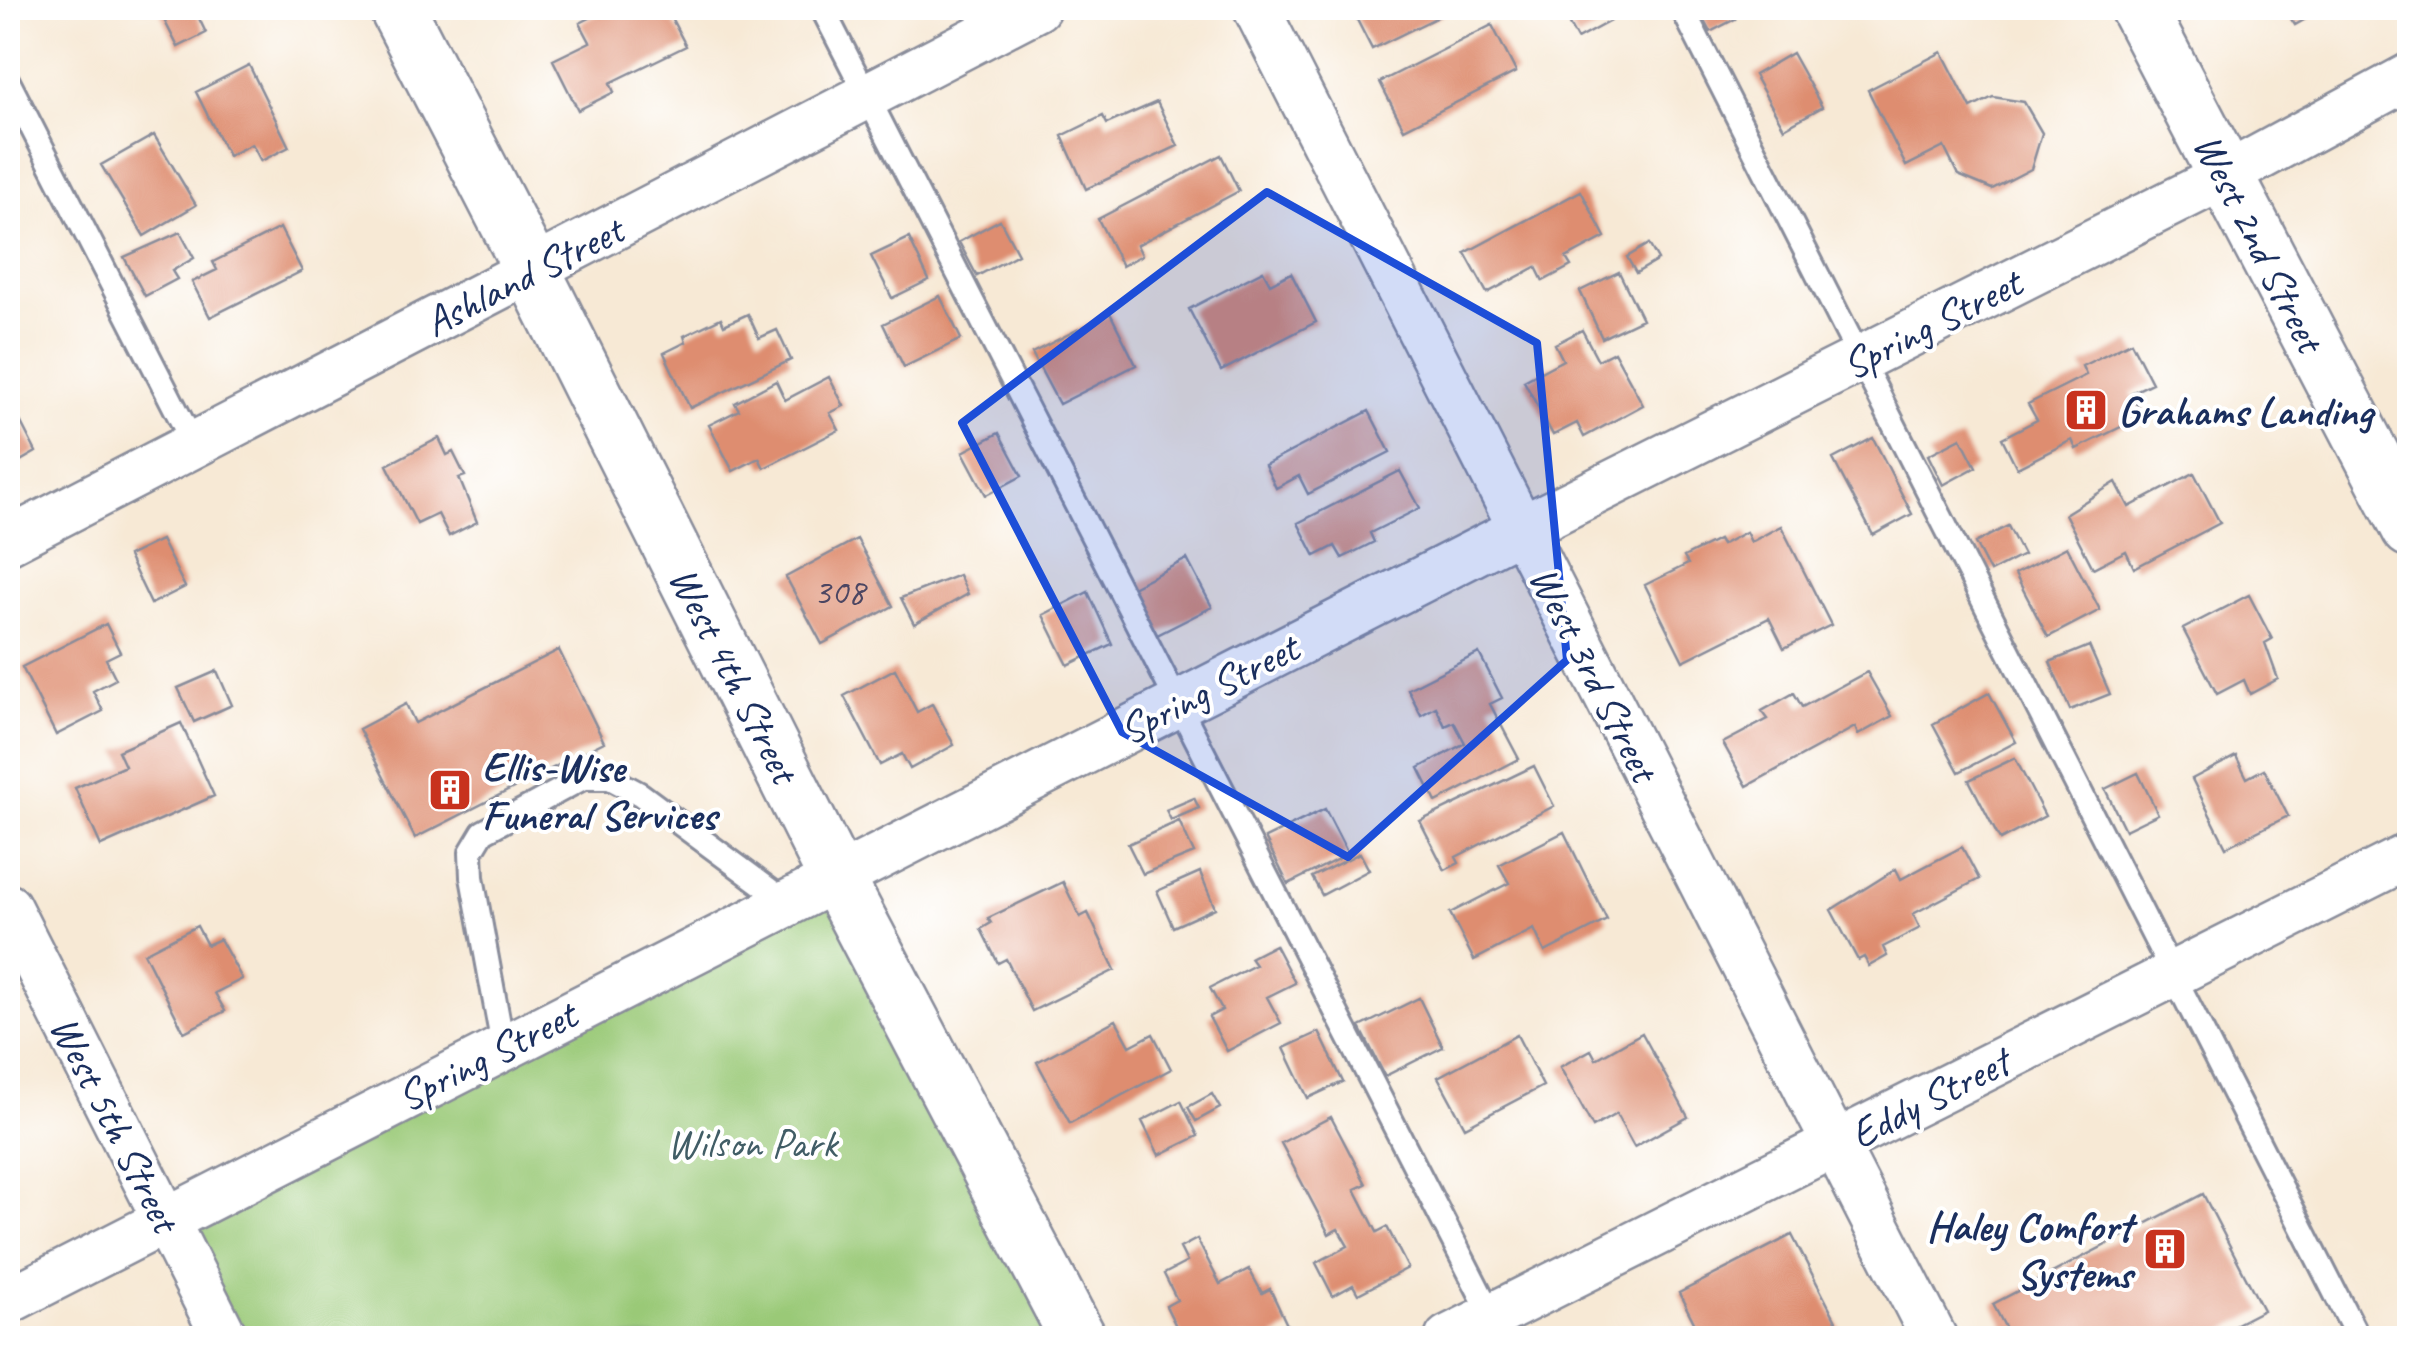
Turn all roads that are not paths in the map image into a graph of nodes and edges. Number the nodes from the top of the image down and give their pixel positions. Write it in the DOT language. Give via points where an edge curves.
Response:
graph roads {
  1 [pos="396,8"];
  2 [pos="822,8"];
  3 [pos="1037,8"];
  4 [pos="1256,8"];
  5 [pos="1682,8"];
  6 [pos="2138,8"];
  7 [pos="2410,76"];
  8 [pos="8,81"];
  9 [pos="868,96"];
  10 [pos="2225,176"];
  11 [pos="532,270"];
  12 [pos="1862,358"];
  13 [pos="193,443"];
  14 [pos="1522,529"];
  15 [pos="2410,529"];
  16 [pos="8,541"];
  17 [pos="1180,702"];
  18 [pos="2410,855"];
  19 [pos="836,877"];
  20 [pos="786,902"];
  21 [pos="8,907"];
  22 [pos="2170,974"];
  23 [pos="503,1046"];
  24 [pos="1834,1146"];
  25 [pos="166,1222"];
  26 [pos="8,1300"];
  27 [pos="1497,1328"];
  28 [pos="224,1338"];
  29 [pos="1078,1338"];
  30 [pos="1448,1338"];
  31 [pos="1934,1338"];
  32 [pos="2358,1338"];
  1 -- 11 [label="street, West 4th Street"];
  2 -- 9 [label="lane"];
  3 -- 9 [label="street, Ashland Street"];
  4 -- 14 [label="street, West 3rd Street"];
  5 -- 12 [label="lane"];
  6 -- 10 [label="street, West 2nd Street"];
  7 -- 10 [label="street, Spring Street"];
  8 -- 13 [label="lane"];
  9 -- 11 [label="street, Ashland Street"];
  9 -- 17 [label="lane"];
  10 -- 12 [label="street, Spring Street"];
  10 -- 15 [label="street, West 2nd Street"];
  11 -- 13 [label="street, Ashland Street"];
  11 -- 19 [label="street, West 4th Street"];
  12 -- 14 [label="street, Spring Street"];
  12 -- 22 [label="lane"];
  13 -- 16 [label="street, Ashland Street"];
  14 -- 17 [label="street, Spring Street"];
  14 -- 24 [label="street, West 3rd Street"];
  17 -- 19 [label="street, Spring Street"];
  17 -- 27 [label="lane"];
  18 -- 22 [label="street, Eddy Street"];
  19 -- 20 [label="street, Spring Street"];
  19 -- 29 [label="street, West 4th Street"];
  20 -- 23 [label="street, Spring Street"];
  20 -- 23 [label="lane" via="640,794 610,778 583,778 483,832 471,852"];
  21 -- 25 [label="street, West 5th Street"];
  22 -- 24 [label="street, Eddy Street"];
  22 -- 32 [label="lane"];
  23 -- 25 [label="street, Spring Street"];
  24 -- 27 [label="street, Eddy Street"];
  24 -- 31 [label="street, West 3rd Street"];
  25 -- 26 [label="street, Spring Street"];
  25 -- 28 [label="street, West 5th Street"];
  27 -- 30 [label="street, Eddy Street"];
}
